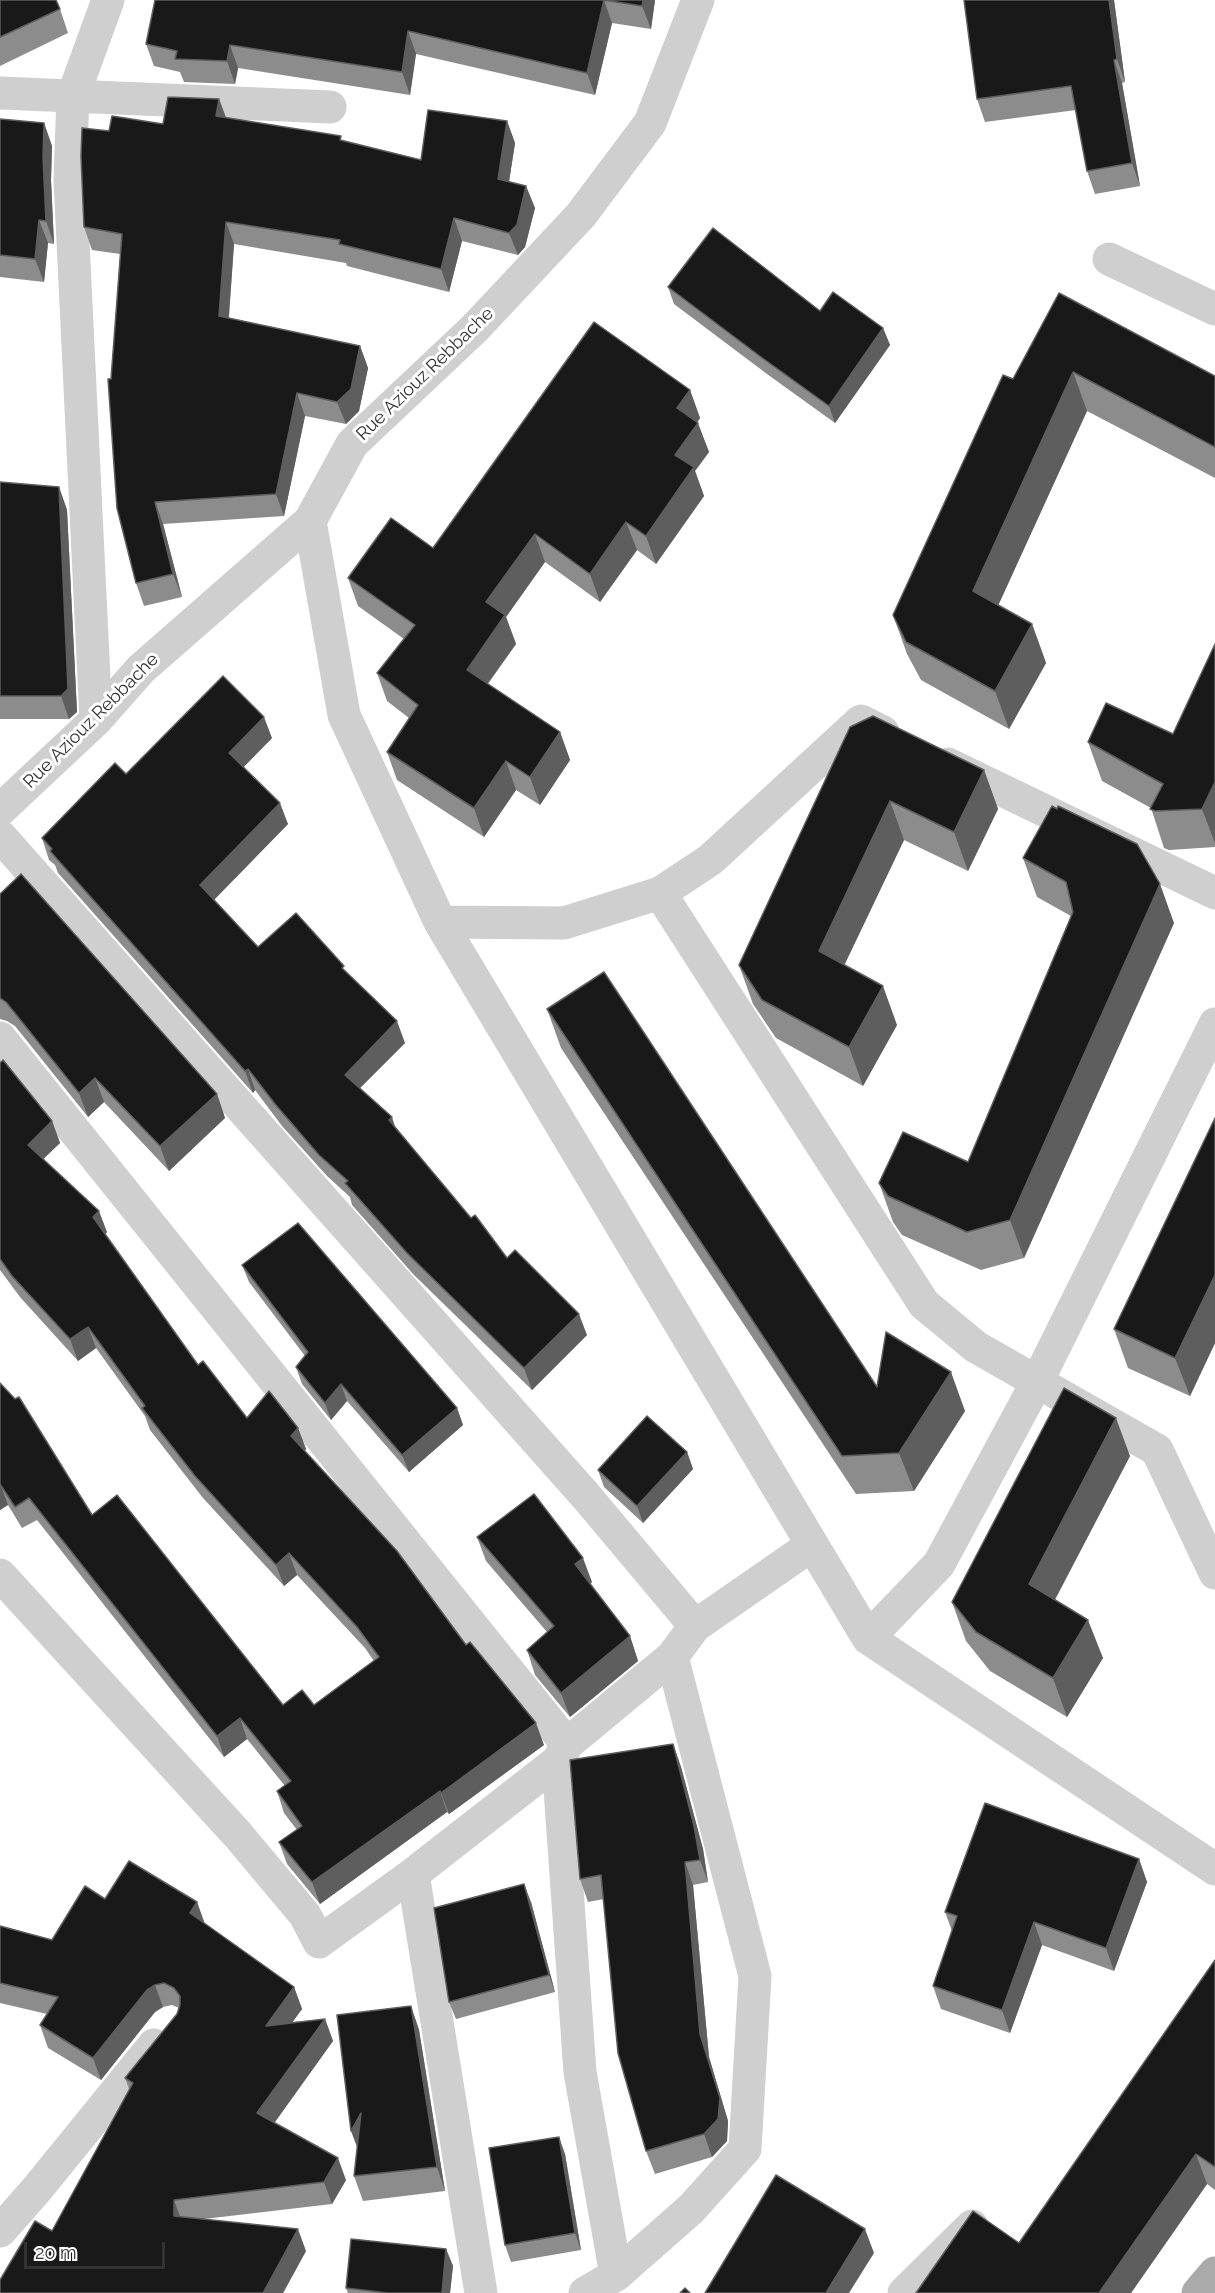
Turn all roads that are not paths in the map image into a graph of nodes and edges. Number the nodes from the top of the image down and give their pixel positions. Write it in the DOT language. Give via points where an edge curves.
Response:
graph roads {
  1 [pos="108,0"];
  2 [pos="698,0"];
  3 [pos="0,93"];
  4 [pos="74,96"];
  5 [pos="330,107"];
  6 [pos="1109,259"];
  7 [pos="1215,309"];
  8 [pos="310,521"];
  9 [pos="96,720"];
  10 [pos="0,810"];
  11 [pos="0,836"];
  12 [pos="660,893"];
  13 [pos="1215,893"];
  14 [pos="440,922"];
  15 [pos="1215,1024"];
  16 [pos="0,1038"];
  17 [pos="1036,1382"];
  18 [pos="812,1545"];
  19 [pos="1215,1573"];
  20 [pos="0,1575"];
  21 [pos="695,1626"];
  22 [pos="868,1638"];
  23 [pos="672,1657"];
  24 [pos="563,1753"];
  25 [pos="1215,1869"];
  26 [pos="413,1874"];
  27 [pos="170,2024"];
  28 [pos="972,2226"];
  29 [pos="0,2230"];
  30 [pos="1215,2273"];
  31 [pos="616,2275"];
  32 [pos="481,2293"];
  33 [pos="585,2293"];
  34 [pos="904,2293"];
  35 [pos="1198,2293"];
  1 -- 4 [label="street"];
  2 -- 8 [label="street, Rue Aziouz Rebbache" via="650,123 581,215 475,328 352,444"];
  3 -- 4 [label="street"];
  4 -- 5 [label="street"];
  4 -- 9 [label="street" via="70,179"];
  6 -- 7 [label="street"];
  8 -- 9 [label="street, Rue Aziouz Rebbache" via="141,669"];
  8 -- 14 [label="street" via="344,715"];
  9 -- 10 [label="street, Rue Aziouz Rebbache"];
  11 -- 21 [label="street" via="585,1495"];
  12 -- 13 [label="street" via="710,860 861,721"];
  12 -- 14 [label="street" via="564,923"];
  12 -- 17 [label="street" via="924,1304 976,1347"];
  14 -- 18 [label="street"];
  15 -- 17 [label="street"];
  16 -- 24 [label="street"];
  17 -- 19 [label="street" via="1157,1450"];
  17 -- 22 [label="street" via="939,1564"];
  18 -- 21 [label="street"];
  18 -- 22 [label="street"];
  20 -- 26 [label="street" via="238,1835 304,1915 319,1942"];
  21 -- 23 [label="street"];
  22 -- 25 [label="street"];
  23 -- 24 [label="street"];
  23 -- 31 [label="street" via="756,1976 745,2149 691,2209"];
  24 -- 26 [label="street"];
  24 -- 31 [label="street" via="580,2072"];
  26 -- 32 [label="street"];
  27 -- 29 [label="street"];
  28 -- 34 [label="street"];
  30 -- 35 [label="main road"];
  31 -- 33 [label="street"];
}
